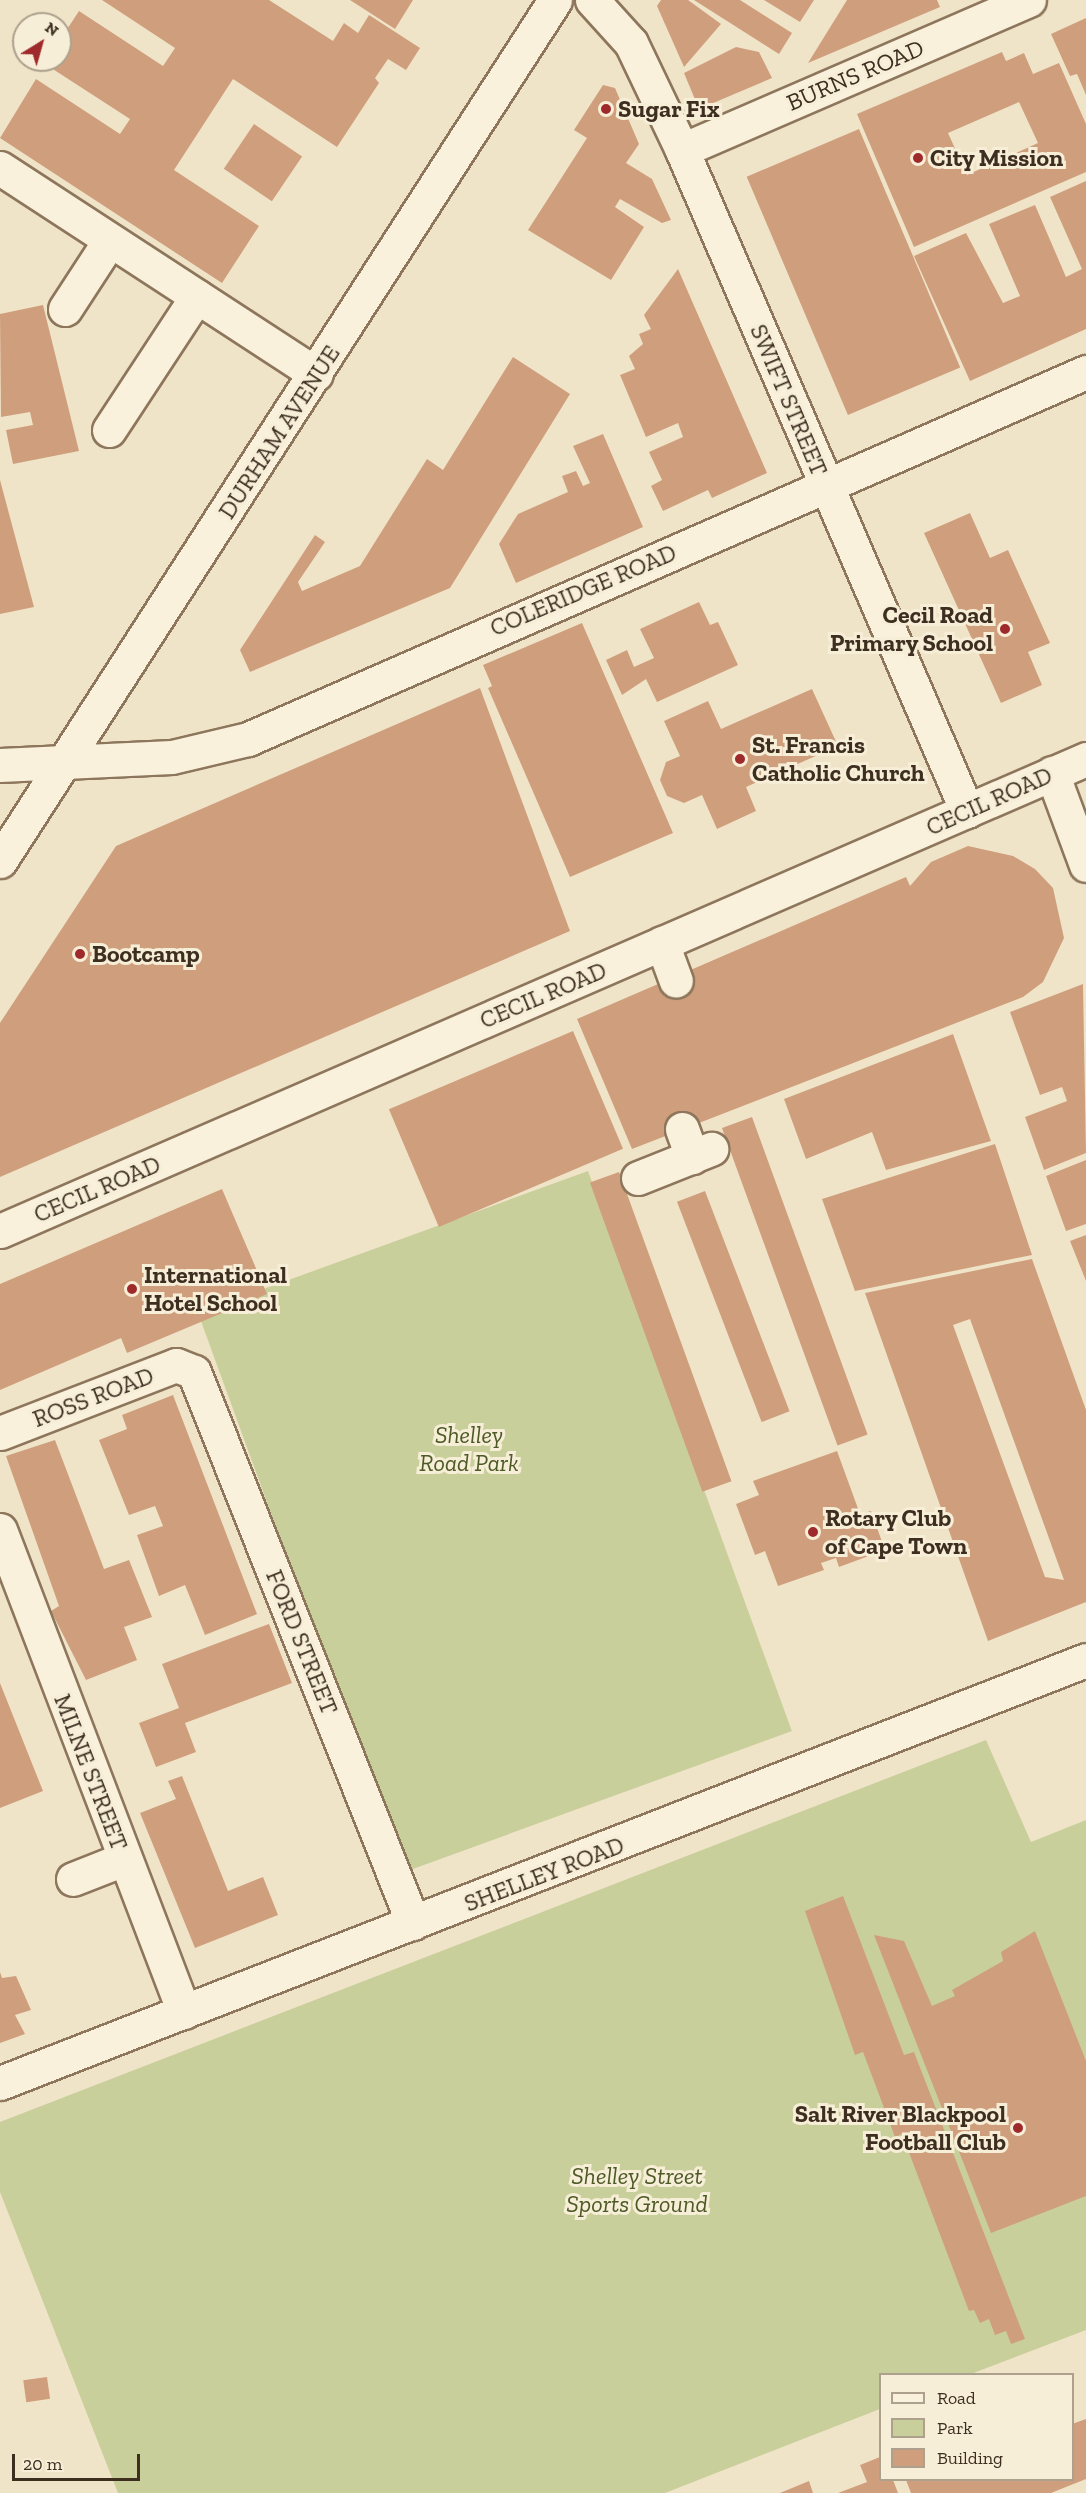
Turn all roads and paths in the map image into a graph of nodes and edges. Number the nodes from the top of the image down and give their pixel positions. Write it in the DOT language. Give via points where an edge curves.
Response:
graph roads {
  1 [pos="555,0"];
  2 [pos="592,0"];
  3 [pos="1029,0"];
  4 [pos="682,150"];
  5 [pos="0,168"];
  6 [pos="110,240"];
  7 [pos="197,297"];
  8 [pos="64,309"];
  9 [pos="1086,372"];
  10 [pos="316,374"];
  11 [pos="109,430"];
  12 [pos="826,486"];
  13 [pos="1086,759"];
  14 [pos="69,760"];
  15 [pos="0,765"];
  16 [pos="1052,773"];
  17 [pos="967,811"];
  18 [pos="0,861"];
  19 [pos="1086,865"];
  20 [pos="662,943"];
  21 [pos="676,981"];
  22 [pos="695,1145"];
  23 [pos="638,1178"];
  24 [pos="0,1231"];
  25 [pos="186,1366"];
  26 [pos="0,1433"];
  27 [pos="0,1530"];
  28 [pos="8,1578"];
  29 [pos="1086,1660"];
  30 [pos="124,1859"];
  31 [pos="73,1880"];
  32 [pos="413,1923"];
  33 [pos="184,2012"];
  34 [pos="0,2083"];
  1 -- 10 [label="street, DURHAM AVENUE"];
  2 -- 4 [label="street, SWIFT STREET" via="631,43"];
  3 -- 4 [label="street, BURNS ROAD"];
  4 -- 12 [label="street, SWIFT STREET"];
  5 -- 6 [label="street"];
  6 -- 7 [label="street"];
  6 -- 8 [label="street"];
  7 -- 10 [label="street"];
  7 -- 11 [label="street"];
  9 -- 12 [label="street, COLERIDGE ROAD"];
  10 -- 14 [label="street, DURHAM AVENUE"];
  12 -- 14 [label="street, COLERIDGE ROAD" via="248,739 172,758"];
  12 -- 17 [label="street, SWIFT STREET"];
  13 -- 16 [label="street, CECIL ROAD"];
  14 -- 15 [label="street, COLERIDGE ROAD"];
  14 -- 18 [label="street, DURHAM AVENUE"];
  16 -- 17 [label="street, CECIL ROAD"];
  16 -- 19 [label="street"];
  17 -- 20 [label="street, CECIL ROAD"];
  20 -- 21 [label="street"];
  20 -- 24 [label="street, CECIL ROAD"];
  22 -- 23 [label="street"];
  25 -- 26 [label="street, ROSS ROAD" via="166,1368"];
  25 -- 32 [label="street, FORD STREET" via="200,1381"];
  27 -- 28 [label="street, MILNE STREET"];
  28 -- 30 [label="street, MILNE STREET"];
  29 -- 32 [label="street, SHELLEY ROAD"];
  30 -- 31 [label="street"];
  30 -- 33 [label="street, MILNE STREET"];
  32 -- 33 [label="street, SHELLEY ROAD"];
  33 -- 34 [label="street, SHELLEY ROAD"];
}
